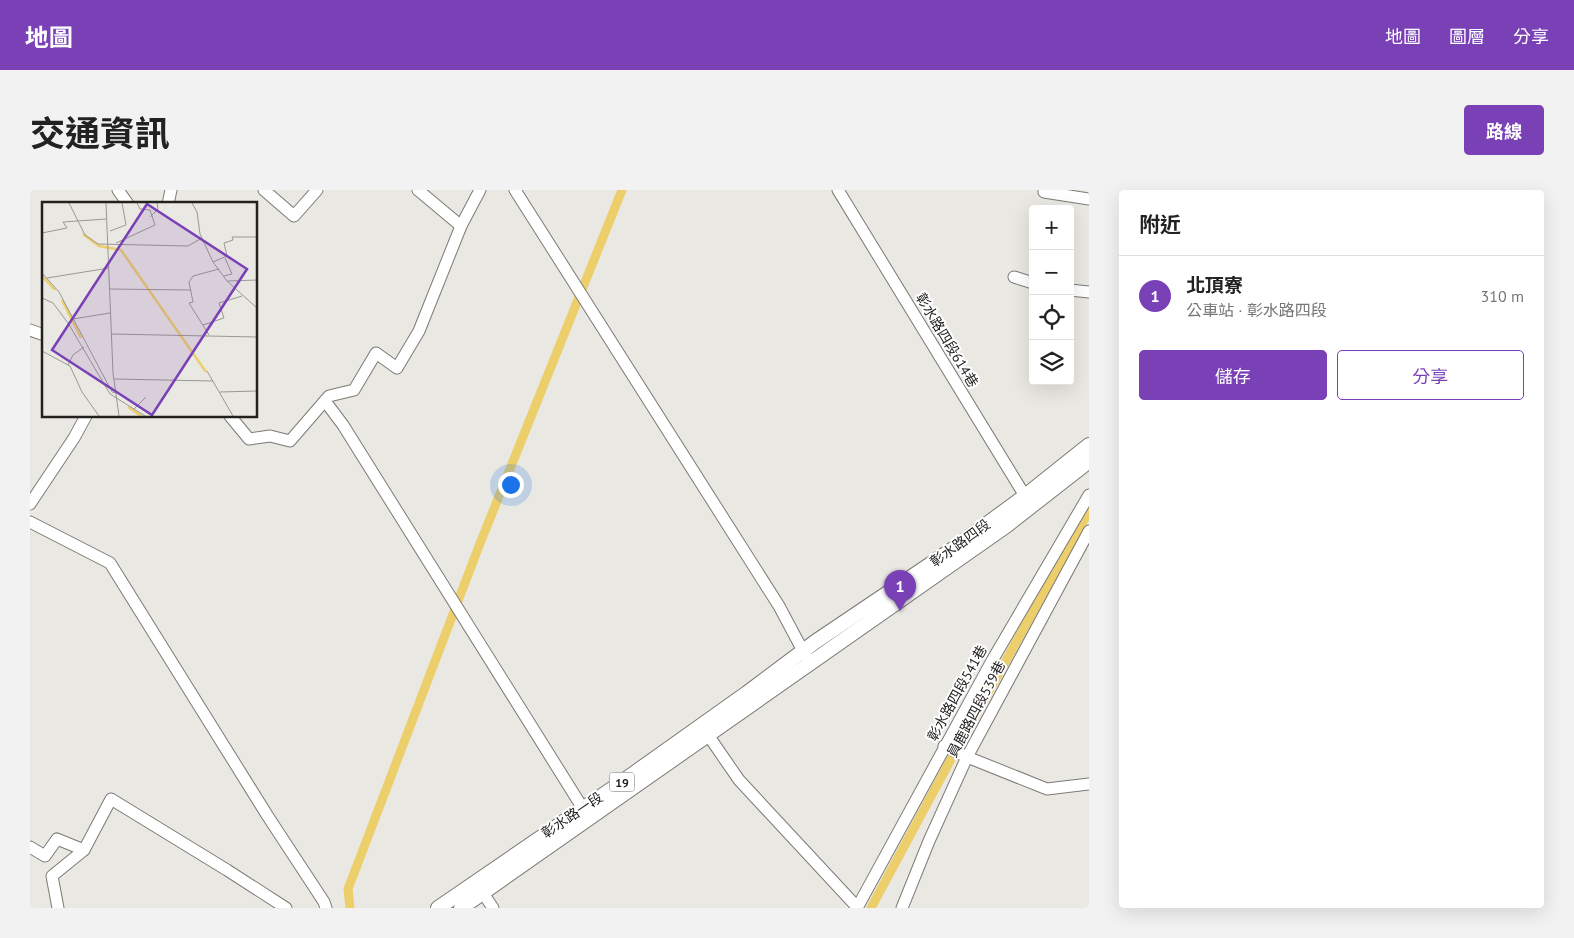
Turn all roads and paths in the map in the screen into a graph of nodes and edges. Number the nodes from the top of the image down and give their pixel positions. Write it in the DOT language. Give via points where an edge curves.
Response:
graph roads {
  1 [pos="118,190"];
  2 [pos="128,190"];
  3 [pos="264,190"];
  4 [pos="317,190"];
  5 [pos="418,190"];
  6 [pos="480,190"];
  7 [pos="515,190"];
  8 [pos="838,190"];
  9 [pos="1044,192"];
  10 [pos="1089,199"];
  11 [pos="127,202"];
  12 [pos="136,202"];
  13 [pos="461,226"];
  14 [pos="1014,277"];
  15 [pos="1029,282"];
  16 [pos="1074,290"];
  17 [pos="1089,292"];
  18 [pos="30,330"];
  19 [pos="42,335"];
  20 [pos="325,401"];
  21 [pos="85,418"];
  22 [pos="232,418"];
  23 [pos="1089,445"];
  24 [pos="1089,460"];
  25 [pos="1089,495"];
  26 [pos="1030,500"];
  27 [pos="30,504"];
  28 [pos="30,522"];
  29 [pos="1089,531"];
  30 [pos="803,651"];
  31 [pos="811,663"];
  32 [pos="708,735"];
  33 [pos="944,746"];
  34 [pos="967,757"];
  35 [pos="1089,784"];
  36 [pos="586,813"];
  37 [pos="30,847"];
  38 [pos="84,850"];
  39 [pos="483,892"];
  40 [pos="857,907"];
  41 [pos="58,908"];
  42 [pos="286,908"];
  43 [pos="326,908"];
  44 [pos="438,908"];
  45 [pos="461,908"];
  46 [pos="493,908"];
  47 [pos="902,908"];
  1 -- 11 [label="street"];
  2 -- 12 [label="street"];
  3 -- 4 [label="street" via="294,216"];
  5 -- 13 [label="street"];
  6 -- 13 [label="street"];
  7 -- 30 [label="street" via="778,606"];
  8 -- 26 [label="street, 彰水路四段614巷"];
  9 -- 10 [label="street"];
  13 -- 20 [label="street" via="419,331 397,368 376,353 354,390 329,396"];
  14 -- 15 [label="street"];
  16 -- 17 [label="street"];
  18 -- 19 [label="street"];
  20 -- 22 [label="street" via="290,441 270,436 249,439"];
  20 -- 36 [label="street" via="349,434"];
  21 -- 27 [label="street"];
  23 -- 26 [label="main road, 彰水路四段 / 19"];
  24 -- 26 [label="main road, 彰水路四段 / 19"];
  25 -- 33 [label="street, 彰水路四段541巷"];
  26 -- 30 [label="main road, 彰水路四段 / 19"];
  26 -- 31 [label="main road, 彰水路四段 / 19" via="1006,526"];
  28 -- 43 [label="street" via="110,562"];
  29 -- 34 [label="street, 員鹿路四段539巷"];
  30 -- 31 [label="street"];
  30 -- 36 [label="main road, 彰水路一段 / 19"];
  31 -- 32 [label="main road, 彰水路一段 / 19"];
  32 -- 36 [label="main road, 彰水路一段 / 19"];
  32 -- 40 [label="street" via="738,780"];
  33 -- 34 [label="street"];
  33 -- 40 [label="street, 彰水路四段541巷"];
  34 -- 35 [label="street" via="1047,789"];
  34 -- 47 [label="street, 員鹿路四段539巷"];
  36 -- 39 [label="main road, 彰水路一段 / 19"];
  36 -- 44 [label="main road, 彰水路一段 / 19"];
  37 -- 38 [label="street" via="44,856 56,839"];
  38 -- 41 [label="street" via="52,876"];
  38 -- 42 [label="street" via="111,799"];
  39 -- 45 [label="main road, 彰水路一段 / 19"];
  39 -- 46 [label="street"];
}
